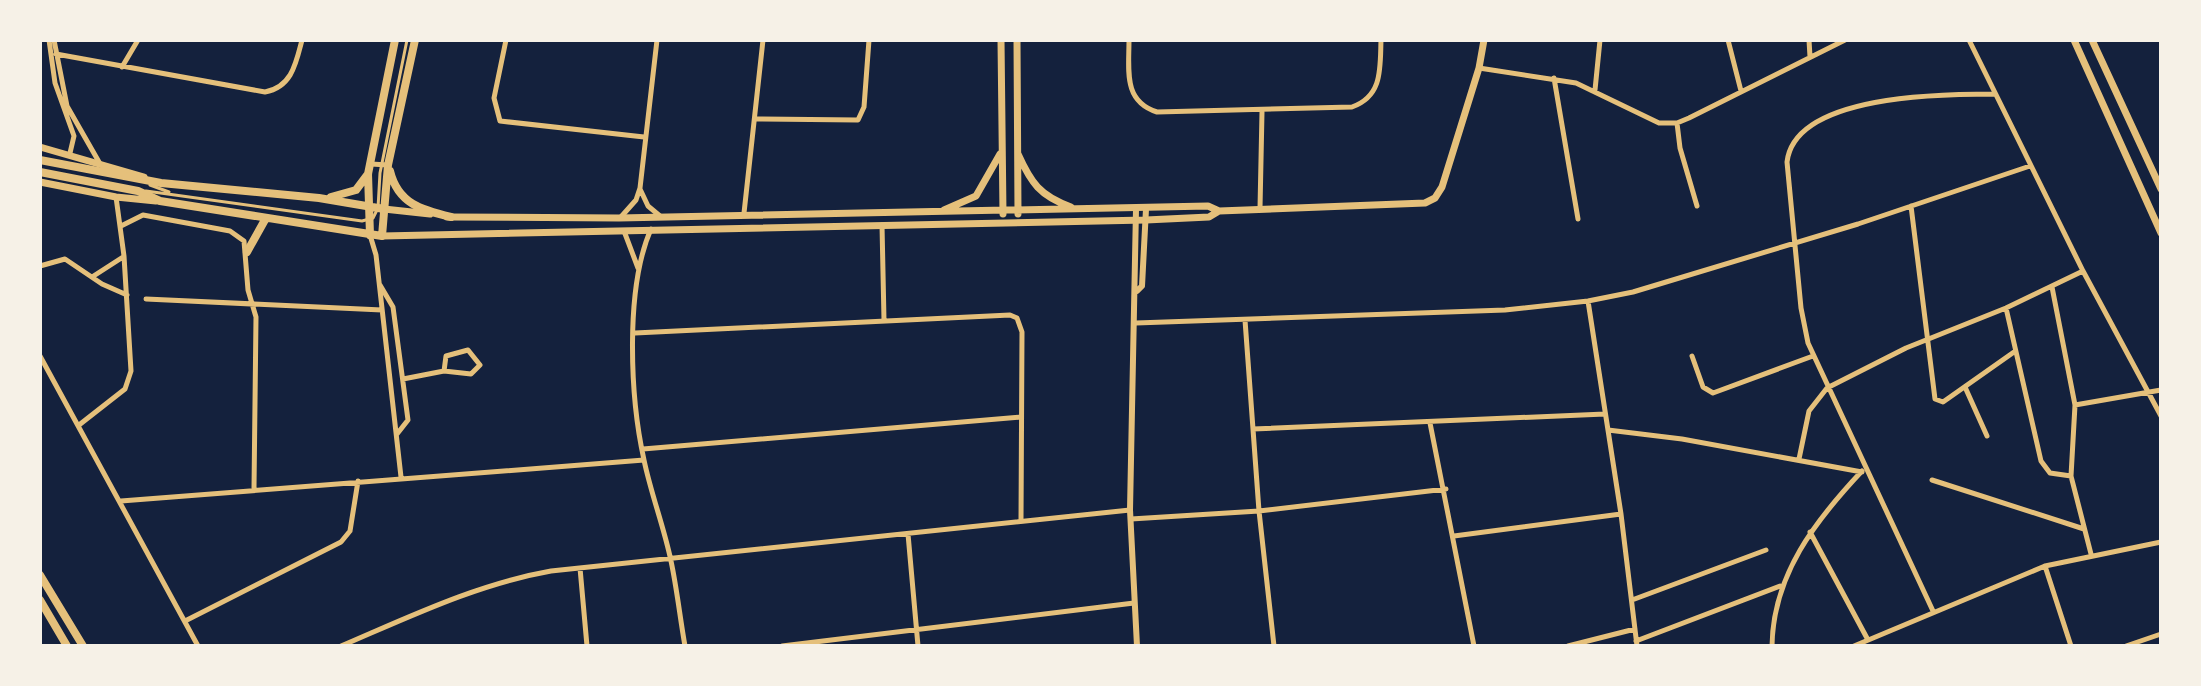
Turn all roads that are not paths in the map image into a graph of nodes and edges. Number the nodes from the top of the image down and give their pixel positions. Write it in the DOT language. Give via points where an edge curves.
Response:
graph roads {
  1 [pos="52,40"];
  2 [pos="138,40"];
  3 [pos="302,40"];
  4 [pos="395,40"];
  5 [pos="407,40"];
  6 [pos="415,40"];
  7 [pos="506,40"];
  8 [pos="657,40"];
  9 [pos="763,40"];
  10 [pos="869,40"];
  11 [pos="1001,40"];
  12 [pos="1017,40"];
  13 [pos="1129,40"];
  14 [pos="1381,40"];
  15 [pos="1484,40"];
  16 [pos="1600,40"];
  17 [pos="1728,40"];
  18 [pos="1809,40"];
  19 [pos="1845,40"];
  20 [pos="1969,40"];
  21 [pos="2074,40"];
  22 [pos="2092,40"];
  23 [pos="56,54"];
  24 [pos="1810,57"];
  25 [pos="122,67"];
  26 [pos="1479,68"];
  27 [pos="1554,78"];
  28 [pos="57,83"];
  29 [pos="1595,90"];
  30 [pos="1741,91"];
  31 [pos="1995,94"];
  32 [pos="1262,112"];
  33 [pos="755,119"];
  34 [pos="1677,123"];
  35 [pos="644,137"];
  36 [pos="40,147"];
  37 [pos="1017,150"];
  38 [pos="1001,151"];
  39 [pos="70,153"];
  40 [pos="40,160"];
  41 [pos="99,162"];
  42 [pos="385,164"];
  43 [pos="2030,166"];
  44 [pos="370,169"];
  45 [pos="40,172"];
  46 [pos="129,177"];
  47 [pos="40,182"];
  48 [pos="161,183"];
  49 [pos="640,188"];
  50 [pos="2161,189"];
  51 [pos="138,191"];
  52 [pos="172,194"];
  53 [pos="116,197"];
  54 [pos="319,198"];
  55 [pos="160,201"];
  56 [pos="367,205"];
  57 [pos="1697,206"];
  58 [pos="1911,206"];
  59 [pos="381,208"];
  60 [pos="1260,208"];
  61 [pos="1077,209"];
  62 [pos="1136,209"];
  63 [pos="1146,209"];
  64 [pos="1003,210"];
  65 [pos="1018,210"];
  66 [pos="1219,211"];
  67 [pos="744,213"];
  68 [pos="930,213"];
  69 [pos="451,217"];
  70 [pos="662,217"];
  71 [pos="266,218"];
  72 [pos="619,218"];
  73 [pos="1578,219"];
  74 [pos="369,220"];
  75 [pos="1018,220"];
  76 [pos="1136,220"];
  77 [pos="1146,220"];
  78 [pos="1003,221"];
  79 [pos="882,223"];
  80 [pos="121,226"];
  81 [pos="651,228"];
  82 [pos="624,231"];
  83 [pos="2161,233"];
  84 [pos="370,235"];
  85 [pos="382,236"];
  86 [pos="1794,243"];
  87 [pos="247,252"];
  88 [pos="376,255"];
  89 [pos="124,256"];
  90 [pos="40,266"];
  91 [pos="639,269"];
  92 [pos="2083,271"];
  93 [pos="91,277"];
  94 [pos="379,284"];
  95 [pos="2052,287"];
  96 [pos="1137,291"];
  97 [pos="127,295"];
  98 [pos="146,299"];
  99 [pos="1588,301"];
  100 [pos="254,307"];
  101 [pos="2006,308"];
  102 [pos="382,310"];
  103 [pos="884,320"];
  104 [pos="1245,320"];
  105 [pos="1136,323"];
  106 [pos="635,333"];
  107 [pos="1927,340"];
  108 [pos="2014,352"];
  109 [pos="40,356"];
  110 [pos="1692,356"];
  111 [pos="1813,356"];
  112 [pos="444,371"];
  113 [pos="403,379"];
  114 [pos="1965,387"];
  115 [pos="1827,388"];
  116 [pos="2161,390"];
  117 [pos="2148,392"];
  118 [pos="2075,405"];
  119 [pos="1605,414"];
  120 [pos="2161,416"];
  121 [pos="1021,417"];
  122 [pos="1430,423"];
  123 [pos="79,425"];
  124 [pos="1253,429"];
  125 [pos="1608,430"];
  126 [pos="397,434"];
  127 [pos="1987,436"];
  128 [pos="642,449"];
  129 [pos="1799,459"];
  130 [pos="644,460"];
  131 [pos="1864,470"];
  132 [pos="2071,476"];
  133 [pos="401,477"];
  134 [pos="1932,480"];
  135 [pos="358,481"];
  136 [pos="254,488"];
  137 [pos="1446,489"];
  138 [pos="121,501"];
  139 [pos="142,501"];
  140 [pos="1130,510"];
  141 [pos="1259,511"];
  142 [pos="127,513"];
  143 [pos="1621,514"];
  144 [pos="1131,519"];
  145 [pos="1021,521"];
  146 [pos="2085,529"];
  147 [pos="1810,532"];
  148 [pos="908,534"];
  149 [pos="1454,536"];
  150 [pos="2161,542"];
  151 [pos="1766,550"];
  152 [pos="2091,554"];
  153 [pos="671,560"];
  154 [pos="2045,566"];
  155 [pos="580,568"];
  156 [pos="40,575"];
  157 [pos="1780,586"];
  158 [pos="40,600"];
  159 [pos="1632,600"];
  160 [pos="1134,603"];
  161 [pos="1933,611"];
  162 [pos="185,621"];
  163 [pos="1635,629"];
  164 [pos="916,630"];
  165 [pos="2161,634"];
  166 [pos="1868,640"];
  167 [pos="1636,644"];
  168 [pos="67,646"];
  169 [pos="83,646"];
  170 [pos="198,646"];
  171 [pos="341,646"];
  172 [pos="587,646"];
  173 [pos="685,646"];
  174 [pos="782,646"];
  175 [pos="918,646"];
  176 [pos="1137,646"];
  177 [pos="1274,646"];
  178 [pos="1474,646"];
  179 [pos="1568,646"];
  180 [pos="1772,646"];
  181 [pos="1854,646"];
  182 [pos="2071,646"];
  183 [pos="2126,646"];
  1 -- 23 [label="street"];
  1 -- 28 [label="street"];
  2 -- 25 [label="street"];
  3 -- 25 [label="street" via="286,83 265,92"];
  4 -- 44 [label="main road"];
  5 -- 42 [label="lane"];
  6 -- 42 [label="main road"];
  7 -- 35 [label="street" via="494,98 500,121"];
  8 -- 35 [label="street"];
  9 -- 33 [label="street"];
  10 -- 33 [label="street" via="864,107 858,120"];
  11 -- 38 [label="main road"];
  12 -- 37 [label="main road"];
  13 -- 32 [label="street" via="1131,91 1142,107 1157,112"];
  14 -- 32 [label="street" via="1377,88 1365,102"];
  15 -- 26 [label="main road"];
  16 -- 29 [label="street"];
  17 -- 30 [label="street"];
  18 -- 24 [label="street"];
  19 -- 24 [label="street"];
  20 -- 31 [label="street"];
  21 -- 83 [label="main road"];
  22 -- 50 [label="main road"];
  23 -- 25 [label="street"];
  23 -- 28 [label="street"];
  24 -- 30 [label="street"];
  26 -- 27 [label="street"];
  26 -- 60 [label="main road" via="1435,198 1425,203"];
  27 -- 29 [label="street"];
  27 -- 73 [label="street"];
  28 -- 39 [label="street" via="74,132"];
  28 -- 41 [label="street"];
  29 -- 34 [label="street" via="1649,119"];
  30 -- 34 [label="street"];
  31 -- 43 [label="street"];
  31 -- 86 [label="street" via="1866,103 1810,129 1788,152"];
  32 -- 60 [label="street"];
  33 -- 67 [label="street"];
  34 -- 57 [label="street"];
  35 -- 49 [label="street"];
  36 -- 39 [label="main road"];
  37 -- 61 [label="main road" via="1040,193"];
  37 -- 65 [label="main road"];
  38 -- 64 [label="main road"];
  38 -- 68 [label="main road" via="976,196"];
  39 -- 41 [label="main road"];
  40 -- 46 [label="main road"];
  41 -- 48 [label="main road"];
  42 -- 44 [label="street"];
  42 -- 59 [label="main road"];
  42 -- 69 [label="main road" via="410,204"];
  43 -- 58 [label="street"];
  43 -- 92 [label="street"];
  44 -- 54 [label="main road" via="356,190"];
  44 -- 56 [label="main road"];
  45 -- 51 [label="main road"];
  46 -- 48 [label="main road"];
  46 -- 52 [label="lane"];
  47 -- 53 [label="main road"];
  48 -- 54 [label="main road"];
  49 -- 70 [label="street" via="648,206"];
  49 -- 72 [label="street"];
  51 -- 52 [label="lane"];
  51 -- 55 [label="main road"];
  52 -- 74 [label="lane" via="291,214"];
  53 -- 55 [label="main road"];
  53 -- 80 [label="street"];
  54 -- 56 [label="main road"];
  55 -- 71 [label="main road"];
  56 -- 59 [label="main road"];
  56 -- 74 [label="main road"];
  58 -- 86 [label="street"];
  58 -- 107 [label="street"];
  59 -- 69 [label="main road"];
  59 -- 74 [label="lane"];
  59 -- 85 [label="main road"];
  60 -- 66 [label="main road"];
  61 -- 62 [label="main road"];
  61 -- 65 [label="main road"];
  62 -- 63 [label="main road"];
  62 -- 76 [label="street"];
  63 -- 66 [label="main road" via="1208,206"];
  63 -- 77 [label="street"];
  64 -- 65 [label="main road"];
  64 -- 68 [label="main road"];
  64 -- 78 [label="main road"];
  65 -- 75 [label="main road"];
  66 -- 77 [label="main road" via="1209,217"];
  67 -- 68 [label="main road"];
  67 -- 70 [label="main road"];
  69 -- 72 [label="main road"];
  70 -- 72 [label="main road"];
  71 -- 84 [label="main road"];
  71 -- 87 [label="main road"];
  74 -- 84 [label="main road"];
  75 -- 76 [label="main road"];
  75 -- 78 [label="main road"];
  76 -- 77 [label="main road"];
  76 -- 96 [label="street"];
  77 -- 96 [label="street" via="1142,286"];
  78 -- 79 [label="main road"];
  79 -- 81 [label="main road"];
  79 -- 103 [label="street"];
  80 -- 87 [label="street" via="143,215 230,231 241,237"];
  80 -- 89 [label="street"];
  81 -- 82 [label="main road"];
  81 -- 91 [label="street"];
  82 -- 85 [label="main road"];
  82 -- 91 [label="street"];
  84 -- 85 [label="main road"];
  84 -- 88 [label="street"];
  85 -- 88 [label="street"];
  86 -- 99 [label="street"];
  86 -- 111 [label="street"];
  87 -- 100 [label="street"];
  88 -- 94 [label="street"];
  89 -- 93 [label="street"];
  89 -- 97 [label="street"];
  90 -- 93 [label="street" via="65,259"];
  91 -- 106 [label="street"];
  92 -- 95 [label="street"];
  92 -- 117 [label="street"];
  93 -- 97 [label="street"];
  94 -- 102 [label="street"];
  94 -- 113 [label="street" via="393,307"];
  95 -- 101 [label="street"];
  95 -- 118 [label="street"];
  96 -- 105 [label="street"];
  97 -- 123 [label="street" via="128,384"];
  98 -- 100 [label="street"];
  99 -- 104 [label="street" via="1505,310"];
  99 -- 119 [label="street"];
  100 -- 102 [label="street"];
  100 -- 136 [label="street"];
  101 -- 107 [label="street"];
  101 -- 108 [label="street"];
  102 -- 126 [label="street"];
  103 -- 106 [label="street"];
  103 -- 121 [label="street" via="1017,318 1022,332"];
  104 -- 105 [label="street"];
  104 -- 124 [label="street"];
  105 -- 140 [label="street"];
  106 -- 128 [label="street"];
  107 -- 114 [label="street" via="1935,399 1943,402"];
  107 -- 115 [label="street"];
  108 -- 114 [label="street"];
  108 -- 132 [label="street" via="2041,461 2050,473"];
  109 -- 123 [label="street"];
  110 -- 111 [label="street" via="1703,387 1713,393"];
  111 -- 115 [label="street"];
  112 -- 112 [label="street" via="464,376 480,365 468,350 452,352"];
  112 -- 113 [label="street"];
  113 -- 126 [label="street" via="408,424"];
  114 -- 127 [label="street"];
  115 -- 129 [label="street" via="1809,411"];
  115 -- 131 [label="street"];
  116 -- 117 [label="street"];
  117 -- 118 [label="street"];
  117 -- 120 [label="street"];
  118 -- 132 [label="street"];
  119 -- 122 [label="street"];
  119 -- 125 [label="street"];
  121 -- 128 [label="street"];
  121 -- 145 [label="street"];
  122 -- 124 [label="street"];
  122 -- 137 [label="street"];
  123 -- 138 [label="street"];
  124 -- 141 [label="street"];
  125 -- 129 [label="street"];
  125 -- 143 [label="street"];
  126 -- 133 [label="street"];
  128 -- 130 [label="street"];
  129 -- 131 [label="street"];
  130 -- 133 [label="street"];
  130 -- 153 [label="street"];
  131 -- 147 [label="street"];
  131 -- 161 [label="street"];
  132 -- 146 [label="street"];
  133 -- 135 [label="street"];
  134 -- 146 [label="street"];
  135 -- 136 [label="street"];
  135 -- 162 [label="street" via="350,531 341,542"];
  136 -- 139 [label="street"];
  137 -- 141 [label="street"];
  137 -- 149 [label="street"];
  138 -- 139 [label="street"];
  138 -- 142 [label="street"];
  139 -- 142 [label="street"];
  140 -- 144 [label="street"];
  140 -- 145 [label="street"];
  141 -- 144 [label="street"];
  141 -- 177 [label="street"];
  142 -- 162 [label="street"];
  143 -- 149 [label="street"];
  143 -- 159 [label="street"];
  144 -- 160 [label="street"];
  145 -- 148 [label="street"];
  146 -- 152 [label="street"];
  147 -- 157 [label="street"];
  147 -- 166 [label="street"];
  148 -- 153 [label="street"];
  148 -- 164 [label="street"];
  149 -- 178 [label="street"];
  150 -- 152 [label="street"];
  151 -- 159 [label="street"];
  152 -- 154 [label="street"];
  153 -- 155 [label="street"];
  153 -- 173 [label="street"];
  154 -- 161 [label="street"];
  154 -- 182 [label="street"];
  155 -- 171 [label="street" via="488,586"];
  155 -- 172 [label="street"];
  156 -- 169 [label="main road"];
  157 -- 167 [label="street"];
  157 -- 180 [label="street"];
  158 -- 168 [label="main road"];
  159 -- 163 [label="street"];
  160 -- 164 [label="street"];
  160 -- 176 [label="street"];
  161 -- 166 [label="street"];
  162 -- 170 [label="street"];
  163 -- 167 [label="street"];
  163 -- 179 [label="street"];
  164 -- 174 [label="street"];
  164 -- 175 [label="street"];
  165 -- 183 [label="street"];
  166 -- 181 [label="street"];
}
